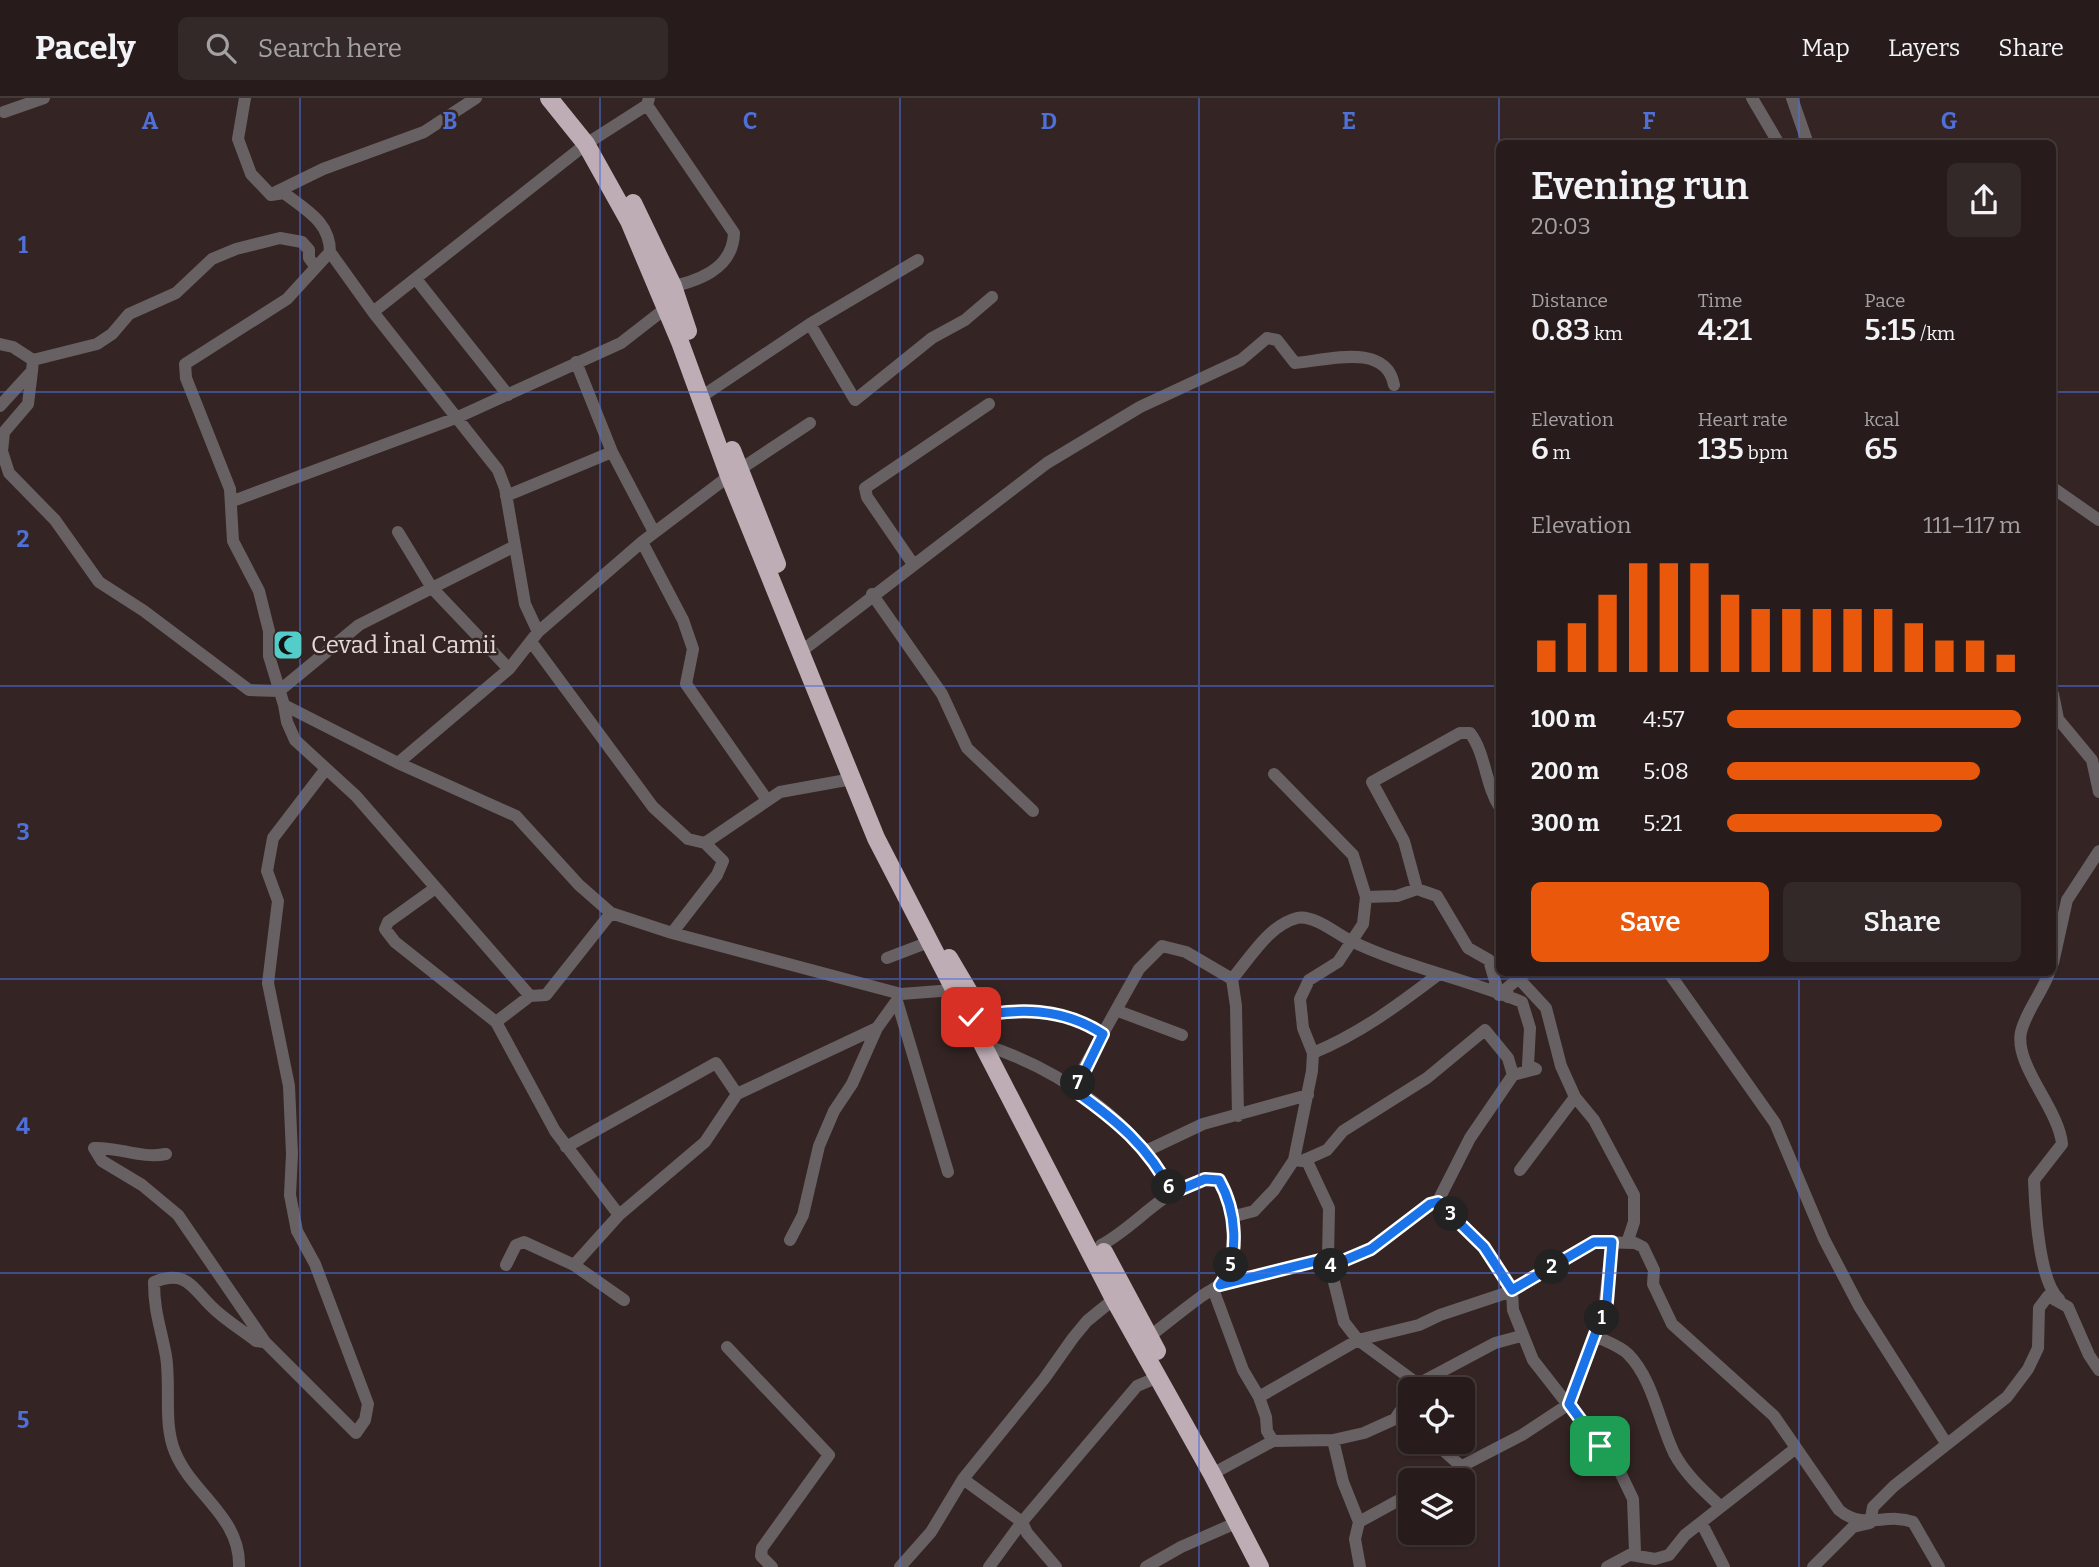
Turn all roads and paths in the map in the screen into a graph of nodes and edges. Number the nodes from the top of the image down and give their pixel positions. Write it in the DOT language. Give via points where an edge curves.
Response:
graph roads {
  1 [pos="13,98"];
  2 [pos="44,98"];
  3 [pos="245,98"];
  4 [pos="475,98"];
  5 [pos="549,98"];
  6 [pos="563,98"];
  7 [pos="1752,98"];
  8 [pos="1793,98"];
  9 [pos="648,101"];
  10 [pos="2,116"];
  11 [pos="1777,140"];
  12 [pos="1807,140"];
  13 [pos="590,141"];
  14 [pos="271,195"];
  15 [pos="330,252"];
  16 [pos="918,260"];
  17 [pos="315,266"];
  18 [pos="416,279"];
  19 [pos="666,287"];
  20 [pos="992,297"];
  21 [pos="666,308"];
  22 [pos="373,312"];
  23 [pos="810,324"];
  24 [pos="0,344"];
  25 [pos="576,362"];
  26 [pos="33,366"];
  27 [pos="1394,386"];
  28 [pos="706,394"];
  29 [pos="508,395"];
  30 [pos="989,404"];
  31 [pos="0,406"];
  32 [pos="456,418"];
  33 [pos="810,423"];
  34 [pos="612,452"];
  35 [pos="734,473"];
  36 [pos="2056,490"];
  37 [pos="506,496"];
  38 [pos="233,501"];
  39 [pos="2099,520"];
  40 [pos="398,532"];
  41 [pos="654,533"];
  42 [pos="642,542"];
  43 [pos="513,547"];
  44 [pos="913,564"];
  45 [pos="432,588"];
  46 [pos="872,594"];
  47 [pos="535,637"];
  48 [pos="802,645"];
  49 [pos="509,669"];
  50 [pos="279,691"];
  51 [pos="284,705"];
  52 [pos="2056,721"];
  53 [pos="398,763"];
  54 [pos="325,770"];
  55 [pos="1274,774"];
  56 [pos="852,779"];
  57 [pos="2099,792"];
  58 [pos="767,800"];
  59 [pos="1496,801"];
  60 [pos="1033,811"];
  61 [pos="705,843"];
  62 [pos="2099,850"];
  63 [pos="433,889"];
  64 [pos="1417,889"];
  65 [pos="1366,897"];
  66 [pos="611,913"];
  67 [pos="672,933"];
  68 [pos="1351,941"];
  69 [pos="929,942"];
  70 [pos="2056,950"];
  71 [pos="887,958"];
  72 [pos="1439,974"];
  73 [pos="1671,976"];
  74 [pos="2048,976"];
  75 [pos="1522,977"];
  76 [pos="1232,979"];
  77 [pos="953,990"];
  78 [pos="530,996"];
  79 [pos="1504,996"];
  80 [pos="898,999"];
  81 [pos="1118,1011"];
  82 [pos="977,1016"];
  83 [pos="496,1022"];
  84 [pos="877,1028"];
  85 [pos="1103,1034"];
  86 [pos="1182,1035"];
  87 [pos="991,1047"];
  88 [pos="1313,1053"];
  89 [pos="1513,1075"];
  90 [pos="1075,1091"];
  91 [pos="737,1094"];
  92 [pos="1308,1095"];
  93 [pos="1575,1097"];
  94 [pos="1238,1116"];
  95 [pos="566,1147"];
  96 [pos="1146,1151"];
  97 [pos="166,1154"];
  98 [pos="1300,1160"];
  99 [pos="1520,1170"];
  100 [pos="947,1172"];
  101 [pos="1172,1193"];
  102 [pos="1438,1202"];
  103 [pos="619,1215"];
  104 [pos="1231,1217"];
  105 [pos="790,1240"];
  106 [pos="1612,1242"];
  107 [pos="1627,1243"];
  108 [pos="1101,1245"];
  109 [pos="1329,1262"];
  110 [pos="506,1265"];
  111 [pos="574,1265"];
  112 [pos="1216,1287"];
  113 [pos="1512,1290"];
  114 [pos="1114,1299"];
  115 [pos="624,1300"];
  116 [pos="2065,1303"];
  117 [pos="1521,1336"];
  118 [pos="1595,1336"];
  119 [pos="1150,1337"];
  120 [pos="1358,1340"];
  121 [pos="265,1342"];
  122 [pos="727,1347"];
  123 [pos="2099,1370"];
  124 [pos="1158,1377"];
  125 [pos="1404,1377"];
  126 [pos="1434,1377"];
  127 [pos="1259,1397"];
  128 [pos="1569,1404"];
  129 [pos="1398,1419"];
  130 [pos="1333,1440"];
  131 [pos="1273,1441"];
  132 [pos="1946,1443"];
  133 [pos="1796,1448"];
  134 [pos="1447,1454"];
  135 [pos="1462,1467"];
  136 [pos="1217,1472"];
  137 [pos="963,1479"];
  138 [pos="1398,1501"];
  139 [pos="1720,1506"];
  140 [pos="1022,1522"];
  141 [pos="1238,1522"];
  142 [pos="1359,1522"];
  143 [pos="1870,1523"];
  144 [pos="1702,1524"];
  145 [pos="1631,1555"];
  146 [pos="1611,1566"];
  147 [pos="239,1567"];
  148 [pos="772,1567"];
  149 [pos="901,1567"];
  150 [pos="989,1567"];
  151 [pos="1056,1567"];
  152 [pos="1146,1567"];
  153 [pos="1260,1567"];
  154 [pos="1272,1567"];
  155 [pos="1360,1567"];
  156 [pos="1724,1567"];
  157 [pos="1813,1567"];
  158 [pos="1939,1567"];
  1 -- 10 [label="street"];
  2 -- 10 [label="street"];
  3 -- 14 [label="street" via="238,139 251,174"];
  4 -- 14 [label="street" via="424,132 323,169"];
  5 -- 13 [label="highway"];
  6 -- 13 [label="highway"];
  7 -- 11 [label="street"];
  8 -- 12 [label="street"];
  9 -- 13 [label="street"];
  9 -- 19 [label="street" via="734,233 733,245 712,275"];
  13 -- 18 [label="street"];
  13 -- 19 [label="highway"];
  14 -- 15 [label="street" via="284,193 322,223 330,238"];
  15 -- 17 [label="street"];
  15 -- 22 [label="street"];
  16 -- 23 [label="street"];
  17 -- 26 [label="street" via="302,242 280,238 236,249 212,259 176,293 129,314 97,344"];
  17 -- 38 [label="street" via="288,299 185,364 186,378"];
  18 -- 22 [label="street"];
  18 -- 29 [label="street"];
  19 -- 21 [label="highway"];
  19 -- 28 [label="highway"];
  20 -- 23 [label="street" via="855,400"];
  21 -- 25 [label="street" via="621,343"];
  21 -- 28 [label="highway"];
  22 -- 32 [label="street"];
  23 -- 28 [label="street"];
  24 -- 26 [label="street" via="13,347"];
  25 -- 29 [label="street"];
  25 -- 34 [label="street"];
  26 -- 31 [label="street"];
  26 -- 50 [label="street" via="27,404 4,432 2,452 9,473 55,520 99,582 249,690"];
  27 -- 44 [label="street" via="1380,363 1348,356 1295,363 1276,340 1267,338 1241,360 1140,407 1046,463"];
  28 -- 35 [label="highway"];
  29 -- 32 [label="street"];
  30 -- 44 [label="street" via="864,488"];
  32 -- 37 [label="street" via="498,470"];
  32 -- 38 [label="street"];
  33 -- 35 [label="street"];
  34 -- 37 [label="street"];
  34 -- 41 [label="street"];
  35 -- 41 [label="street"];
  35 -- 48 [label="highway"];
  36 -- 39 [label="street"];
  37 -- 43 [label="street"];
  38 -- 50 [label="street" via="233,541 259,591"];
  40 -- 45 [label="street"];
  41 -- 42 [label="street"];
  42 -- 47 [label="street"];
  42 -- 58 [label="street" via="693,649 685,684"];
  43 -- 45 [label="street"];
  43 -- 47 [label="street"];
  44 -- 46 [label="street"];
  45 -- 49 [label="street"];
  45 -- 50 [label="street" via="359,625"];
  46 -- 48 [label="street"];
  46 -- 60 [label="street" via="942,694 967,747"];
  47 -- 49 [label="street"];
  47 -- 61 [label="street" via="653,807 688,839"];
  48 -- 56 [label="highway"];
  48 -- 82 [label="highway" via="876,812"];
  49 -- 53 [label="street"];
  50 -- 51 [label="street"];
  51 -- 53 [label="street"];
  51 -- 54 [label="street" via="295,740"];
  52 -- 57 [label="street" via="2092,760"];
  53 -- 66 [label="street" via="516,816"];
  54 -- 63 [label="street" via="356,796"];
  54 -- 121 [label="street" via="273,838 267,871 278,901 268,983 289,1087 290,1195 297,1231 315,1264 368,1404 356,1433"];
  55 -- 65 [label="street" via="1353,855"];
  56 -- 58 [label="street" via="780,792"];
  56 -- 69 [label="highway" via="876,838"];
  58 -- 61 [label="street"];
  59 -- 64 [label="street" via="1470,733 1461,733 1372,782 1404,841"];
  61 -- 67 [label="street" via="723,861"];
  62 -- 70 [label="street" via="2067,900"];
  63 -- 78 [label="street"];
  63 -- 83 [label="street" via="385,929 395,942"];
  64 -- 65 [label="street" via="1397,897"];
  64 -- 79 [label="street" via="1428,890 1442,901 1462,940 1489,960"];
  65 -- 68 [label="street" via="1363,925"];
  66 -- 67 [label="street"];
  66 -- 78 [label="street" via="546,995"];
  67 -- 80 [label="street"];
  68 -- 72 [label="street"];
  68 -- 76 [label="street" via="1300,917 1272,931"];
  68 -- 88 [label="street" via="1338,962 1321,971 1304,989 1300,1011"];
  69 -- 71 [label="street"];
  69 -- 77 [label="highway"];
  72 -- 79 [label="street"];
  72 -- 88 [label="street" via="1392,1011"];
  73 -- 132 [label="street" via="1766,1106 1824,1240 1859,1306"];
  74 -- 116 [label="street" via="2021,1040 2060,1128 2062,1144 2034,1180 2043,1262 2052,1290"];
  75 -- 79 [label="street"];
  75 -- 93 [label="street" via="1546,1008 1561,1066"];
  76 -- 81 [label="street" via="1185,951 1162,946 1139,969"];
  76 -- 94 [label="street"];
  77 -- 80 [label="street"];
  77 -- 82 [label="highway"];
  78 -- 83 [label="street"];
  79 -- 89 [label="street" via="1522,1002 1528,1018 1528,1065 1536,1069"];
  80 -- 84 [label="street"];
  80 -- 100 [label="street"];
  81 -- 85 [label="street"];
  81 -- 86 [label="street"];
  82 -- 85 [label="street" via="1030,1011 1066,1015"];
  82 -- 87 [label="highway"];
  83 -- 95 [label="street"];
  84 -- 91 [label="street"];
  84 -- 105 [label="street" via="819,1146 803,1215"];
  85 -- 90 [label="street"];
  87 -- 90 [label="street" via="1024,1059"];
  87 -- 108 [label="highway"];
  87 -- 114 [label="highway"];
  88 -- 92 [label="street"];
  89 -- 98 [label="street" via="1508,1058 1485,1030 1427,1078 1342,1131 1327,1150"];
  89 -- 102 [label="street" via="1470,1138"];
  90 -- 96 [label="street"];
  91 -- 95 [label="street" via="716,1063"];
  91 -- 103 [label="street" via="705,1142"];
  92 -- 94 [label="street"];
  92 -- 98 [label="street"];
  93 -- 99 [label="street"];
  93 -- 107 [label="street" via="1594,1120 1634,1195 1634,1222"];
  94 -- 96 [label="street" via="1203,1124"];
  95 -- 103 [label="street"];
  96 -- 101 [label="street"];
  97 -- 121 [label="street" via="148,1158 113,1147 94,1148 102,1161 142,1185 178,1215"];
  98 -- 104 [label="street" via="1254,1211"];
  98 -- 109 [label="street" via="1329,1208"];
  101 -- 104 [label="street" via="1205,1179 1219,1180"];
  101 -- 108 [label="street"];
  102 -- 109 [label="street" via="1371,1249"];
  102 -- 113 [label="street" via="1484,1247"];
  103 -- 111 [label="street"];
  104 -- 112 [label="street" via="1230,1272"];
  106 -- 107 [label="street"];
  106 -- 113 [label="street" via="1594,1242"];
  106 -- 118 [label="street" via="1607,1302"];
  107 -- 133 [label="street" via="1643,1247 1649,1254 1653,1284 1672,1324 1756,1396"];
  108 -- 119 [label="highway"];
  109 -- 112 [label="street"];
  109 -- 120 [label="street" via="1339,1312"];
  110 -- 111 [label="street" via="516,1245 524,1242"];
  111 -- 115 [label="street"];
  112 -- 119 [label="street"];
  112 -- 127 [label="street" via="1243,1370"];
  113 -- 117 [label="street"];
  113 -- 120 [label="street" via="1419,1325"];
  114 -- 124 [label="highway"];
  114 -- 137 [label="street" via="1087,1321"];
  116 -- 123 [label="street"];
  116 -- 132 [label="street" via="2048,1296 2039,1308 2038,1348 2028,1369 2007,1397"];
  117 -- 126 [label="street" via="1495,1343"];
  117 -- 128 [label="street" via="1533,1360"];
  118 -- 128 [label="street"];
  118 -- 139 [label="street" via="1634,1361 1673,1452 1690,1478"];
  119 -- 136 [label="highway"];
  120 -- 125 [label="street"];
  120 -- 127 [label="street"];
  121 -- 147 [label="street" via="211,1307 201,1291 186,1280 166,1277 154,1282 154,1312 166,1356 174,1451 223,1516 237,1544"];
  122 -- 148 [label="street" via="829,1455 762,1548 761,1556"];
  124 -- 136 [label="highway"];
  124 -- 140 [label="street" via="1137,1386"];
  127 -- 131 [label="street"];
  128 -- 135 [label="street"];
  128 -- 145 [label="street" via="1619,1470 1633,1499 1637,1545"];
  129 -- 130 [label="street"];
  130 -- 131 [label="street"];
  130 -- 142 [label="street"];
  131 -- 136 [label="street"];
  132 -- 143 [label="street" via="1873,1507"];
  133 -- 139 [label="street"];
  133 -- 143 [label="street" via="1839,1510 1848,1518"];
  134 -- 135 [label="street"];
  136 -- 141 [label="highway"];
  136 -- 154 [label="highway"];
  137 -- 140 [label="street"];
  137 -- 149 [label="street" via="931,1532"];
  138 -- 142 [label="street"];
  139 -- 144 [label="street"];
  140 -- 150 [label="street"];
  140 -- 151 [label="street"];
  141 -- 152 [label="street"];
  141 -- 153 [label="highway"];
  142 -- 155 [label="street" via="1355,1539"];
  143 -- 157 [label="street" via="1853,1527"];
  143 -- 158 [label="street" via="1887,1519 1913,1522"];
  144 -- 145 [label="street" via="1663,1558"];
  144 -- 156 [label="street"];
  145 -- 146 [label="street"];
}
